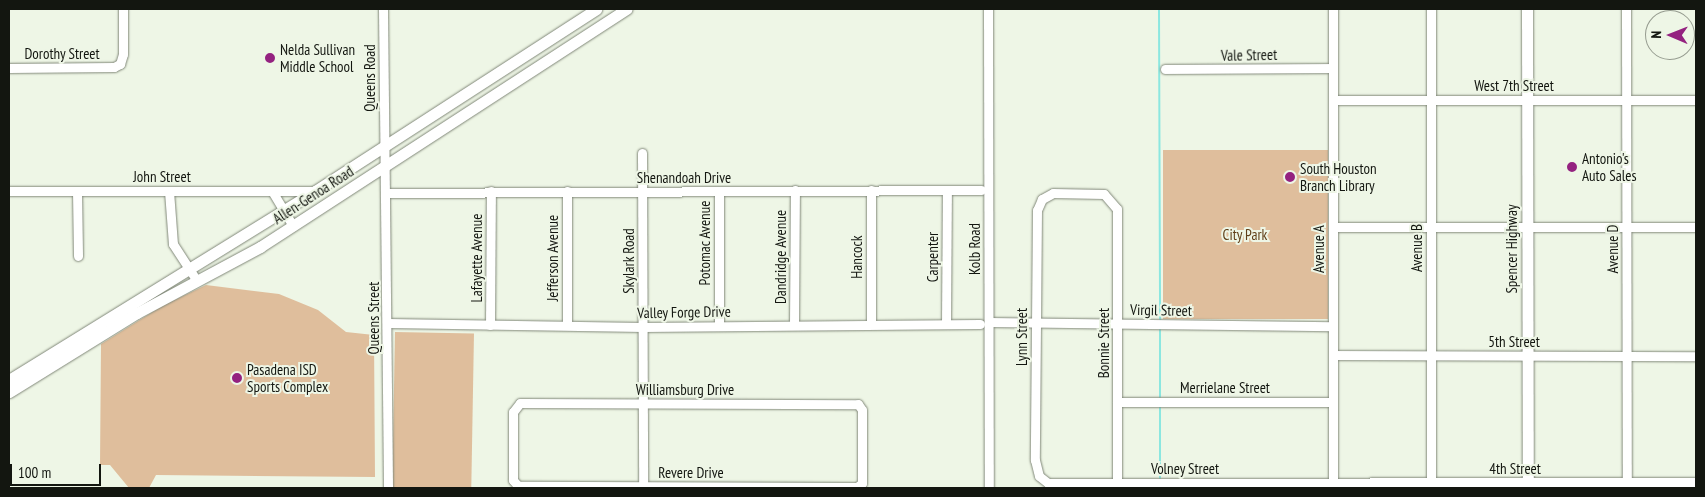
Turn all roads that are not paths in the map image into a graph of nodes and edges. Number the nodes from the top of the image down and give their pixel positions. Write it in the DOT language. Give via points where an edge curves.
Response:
graph roads {
  1 [pos="123,9"];
  2 [pos="383,9"];
  3 [pos="596,9"];
  4 [pos="626,9"];
  5 [pos="988,9"];
  6 [pos="1333,9"];
  7 [pos="1431,9"];
  8 [pos="1527,9"];
  9 [pos="1626,9"];
  10 [pos="9,68"];
  11 [pos="1333,68"];
  12 [pos="1165,69"];
  13 [pos="497,72"];
  14 [pos="506,86"];
  15 [pos="1333,100"];
  16 [pos="1431,100"];
  17 [pos="1527,100"];
  18 [pos="1626,100"];
  19 [pos="1696,100"];
  20 [pos="385,147"];
  21 [pos="642,153"];
  22 [pos="387,164"];
  23 [pos="795,190"];
  24 [pos="870,190"];
  25 [pos="947,190"];
  26 [pos="981,190"];
  27 [pos="9,191"];
  28 [pos="77,191"];
  29 [pos="169,191"];
  30 [pos="272,191"];
  31 [pos="315,191"];
  32 [pos="491,191"];
  33 [pos="567,191"];
  34 [pos="719,191"];
  35 [pos="642,192"];
  36 [pos="387,193"];
  37 [pos="1042,200"];
  38 [pos="284,210"];
  39 [pos="293,226"];
  40 [pos="1333,227"];
  41 [pos="1431,227"];
  42 [pos="1527,227"];
  43 [pos="1626,228"];
  44 [pos="1696,228"];
  45 [pos="78,256"];
  46 [pos="188,270"];
  47 [pos="197,281"];
  48 [pos="1036,322"];
  49 [pos="388,323"];
  50 [pos="984,323"];
  51 [pos="1118,323"];
  52 [pos="871,324"];
  53 [pos="946,324"];
  54 [pos="490,325"];
  55 [pos="567,325"];
  56 [pos="719,325"];
  57 [pos="794,325"];
  58 [pos="1333,326"];
  59 [pos="643,327"];
  60 [pos="1333,355"];
  61 [pos="58,356"];
  62 [pos="1431,356"];
  63 [pos="1527,356"];
  64 [pos="1627,356"];
  65 [pos="1696,356"];
  66 [pos="9,380"];
  67 [pos="9,392"];
  68 [pos="1117,402"];
  69 [pos="1332,402"];
  70 [pos="643,404"];
  71 [pos="862,440"];
  72 [pos="513,445"];
  73 [pos="1040,476"];
  74 [pos="1696,482"];
  75 [pos="1117,483"];
  76 [pos="1333,485"];
  77 [pos="1431,485"];
  78 [pos="1528,485"];
  79 [pos="1627,485"];
  80 [pos="388,488"];
  81 [pos="644,488"];
  82 [pos="989,488"];
  1 -- 10 [label="street, Dorothy Street" via="120,64 114,67"];
  2 -- 20 [label="street, Queens Road"];
  3 -- 13 [label="main road, Allen-Genoa Road"];
  4 -- 14 [label="main road, Allen-Genoa Road"];
  5 -- 50 [label="street, Kolb Road"];
  6 -- 11 [label="street, Avenue A"];
  7 -- 16 [label="street, Avenue B"];
  8 -- 17 [label="main road, Spencer Highway"];
  9 -- 18 [label="street, Avenue D"];
  11 -- 12 [label="street, Vale Street"];
  11 -- 15 [label="street, Avenue A"];
  13 -- 14 [label="main road"];
  13 -- 20 [label="main road, Allen-Genoa Road"];
  14 -- 22 [label="main road, Allen-Genoa Road"];
  15 -- 16 [label="street, West 7th Street"];
  15 -- 40 [label="street, Avenue A"];
  16 -- 17 [label="street, West 7th Street"];
  16 -- 41 [label="street, Avenue B"];
  17 -- 18 [label="street, West 7th Street"];
  17 -- 42 [label="main road, Spencer Highway"];
  18 -- 19 [label="street, West 7th Street"];
  18 -- 43 [label="street, Avenue D"];
  20 -- 22 [label="street, Queens Street"];
  20 -- 31 [label="main road, Allen-Genoa Road"];
  21 -- 35 [label="street, Skylark Road"];
  22 -- 36 [label="street, Queens Street"];
  22 -- 39 [label="main road, Allen-Genoa Road"];
  23 -- 24 [label="street, Shenandoah Drive"];
  23 -- 34 [label="street, Shenandoah Drive"];
  23 -- 57 [label="street, Dandridge Avenue"];
  24 -- 25 [label="street, Shenandoah Drive"];
  24 -- 52 [label="street, Hancock"];
  25 -- 26 [label="street, Shenandoah Drive"];
  25 -- 53 [label="street, Carpenter"];
  27 -- 28 [label="street, John Street"];
  28 -- 29 [label="street, John Street"];
  28 -- 45 [label="street"];
  29 -- 30 [label="street, John Street"];
  29 -- 46 [label="street" via="173,244"];
  30 -- 31 [label="street, John Street"];
  30 -- 38 [label="street"];
  31 -- 38 [label="main road, Allen-Genoa Road"];
  32 -- 33 [label="street, Shenandoah Drive"];
  32 -- 36 [label="street, Shenandoah Drive"];
  32 -- 54 [label="street, Lafayette Avenue"];
  33 -- 35 [label="street, Shenandoah Drive"];
  33 -- 55 [label="street, Jefferson Avenue"];
  34 -- 35 [label="street, Shenandoah Drive"];
  34 -- 56 [label="street, Potomac Avenue"];
  35 -- 59 [label="street, Skylark Road"];
  36 -- 49 [label="street, Queens Street"];
  37 -- 48 [label="street, Lynn Street" via="1037,210"];
  37 -- 51 [label="street, Bonnie Street" via="1053,193 1104,194 1115,203 1118,214"];
  38 -- 39 [label="street"];
  38 -- 46 [label="main road, Allen-Genoa Road"];
  39 -- 47 [label="main road, Allen-Genoa Road"];
  40 -- 41 [label="street"];
  40 -- 58 [label="street, Avenue A"];
  41 -- 42 [label="street"];
  41 -- 62 [label="street, Avenue B"];
  42 -- 43 [label="street"];
  42 -- 63 [label="main road, Spencer Highway"];
  43 -- 44 [label="street"];
  43 -- 64 [label="street, Avenue D"];
  46 -- 47 [label="street"];
  46 -- 61 [label="main road, Allen-Genoa Road"];
  47 -- 61 [label="main road, Allen-Genoa Road"];
  48 -- 50 [label="street, Virgil Street"];
  48 -- 51 [label="street, Virgil Street"];
  48 -- 73 [label="street, Lynn Street" via="1035,460"];
  49 -- 54 [label="street, Valley Forge Drive"];
  49 -- 80 [label="street, Queens Street"];
  50 -- 53 [label="street, Valley Forge Drive"];
  50 -- 82 [label="street, Kolb Road"];
  51 -- 58 [label="street, Virgil Street"];
  51 -- 68 [label="street, Bonnie Street"];
  52 -- 53 [label="street, Valley Forge Drive"];
  52 -- 57 [label="street, Valley Forge Drive"];
  54 -- 55 [label="street, Valley Forge Drive"];
  55 -- 59 [label="street, Valley Forge Drive"];
  56 -- 57 [label="street, Valley Forge Drive"];
  56 -- 59 [label="street, Valley Forge Drive"];
  58 -- 60 [label="street, Avenue A"];
  59 -- 70 [label="street, Skylark Road"];
  60 -- 62 [label="street, 5th Street"];
  60 -- 69 [label="street, Avenue A"];
  61 -- 66 [label="main road, Allen-Genoa Road"];
  61 -- 67 [label="main road, Allen-Genoa Road"];
  62 -- 63 [label="street, 5th Street"];
  62 -- 77 [label="street, Avenue B"];
  63 -- 64 [label="street, 5th Street"];
  63 -- 78 [label="main road, Spencer Highway"];
  64 -- 65 [label="street, 5th Street"];
  64 -- 79 [label="street, Avenue D"];
  68 -- 69 [label="street, Merrielane Street"];
  68 -- 75 [label="street, Bonnie Street"];
  69 -- 76 [label="street, Avenue A"];
  70 -- 71 [label="street, Williamsburg Drive" via="858,404 862,410"];
  70 -- 72 [label="street, Williamsburg Drive" via="520,403 513,408"];
  70 -- 81 [label="street, Skylark Road"];
  71 -- 81 [label="street, Revere Drive" via="862,480 857,486"];
  72 -- 81 [label="street, Revere Drive" via="513,480 518,486"];
  73 -- 75 [label="street, Volney Street" via="1053,483"];
  74 -- 79 [label="street, 4th Street"];
  75 -- 76 [label="street, Volney Street"];
  76 -- 77 [label="street, 4th Street"];
  77 -- 78 [label="street, 4th Street"];
  78 -- 79 [label="street, 4th Street"];
}
